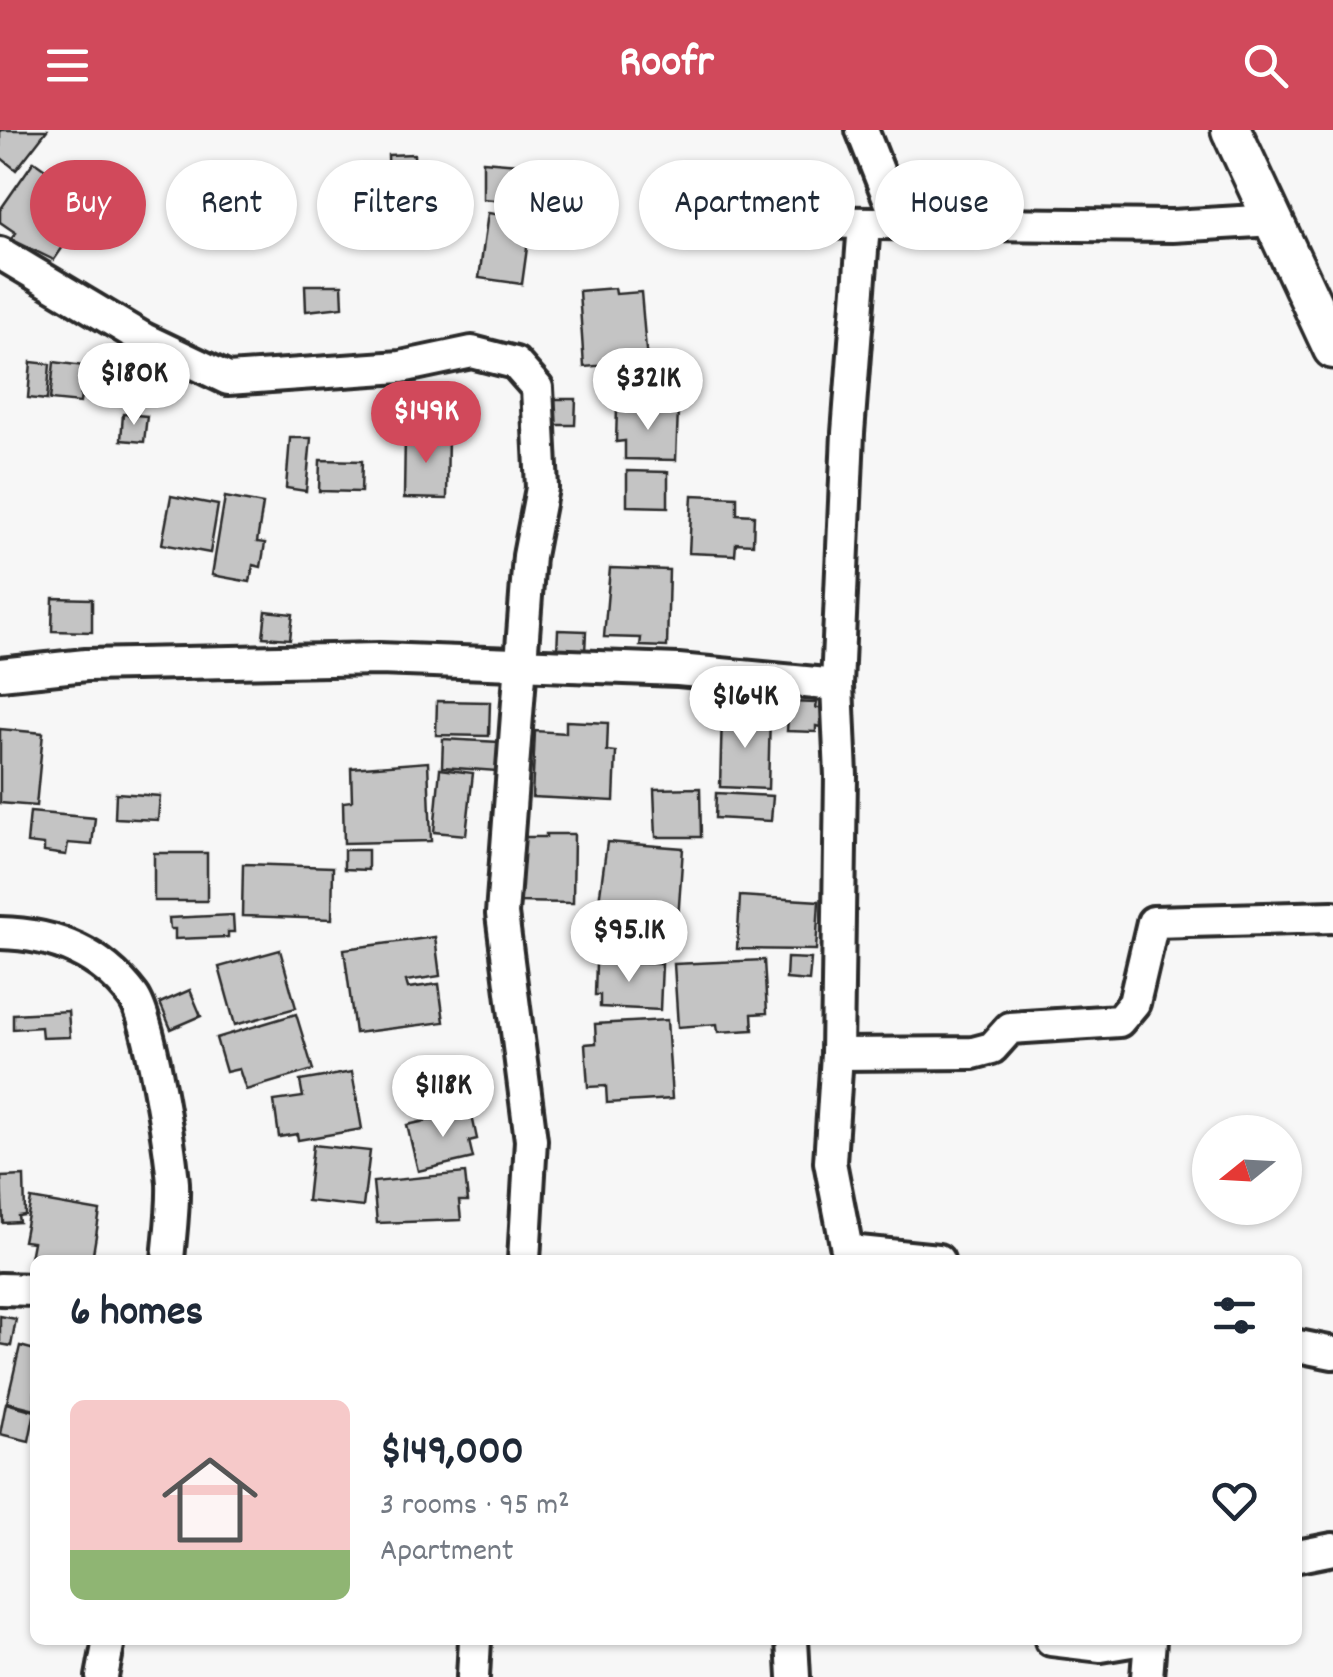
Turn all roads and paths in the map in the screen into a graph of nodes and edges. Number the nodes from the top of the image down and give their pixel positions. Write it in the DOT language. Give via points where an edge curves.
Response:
graph roads {
  1 [pos="862,130"];
  2 [pos="1231,130"];
  3 [pos="875,163"];
  4 [pos="1274,220"];
  5 [pos="855,224"];
  6 [pos="864,224"];
  7 [pos="0,253"];
  8 [pos="1333,348"];
  9 [pos="519,662"];
  10 [pos="0,674"];
  11 [pos="838,685"];
  12 [pos="1333,916"];
  13 [pos="0,934"];
  14 [pos="837,1054"];
  15 [pos="168,1255"];
  16 [pos="524,1255"];
  17 [pos="849,1255"];
  18 [pos="0,1289"];
  19 [pos="30,1290"];
  20 [pos="1302,1347"];
  21 [pos="1333,1353"];
  22 [pos="1333,1549"];
  23 [pos="1302,1555"];
  24 [pos="108,1645"];
  25 [pos="475,1645"];
  26 [pos="792,1645"];
  27 [pos="1150,1645"];
  28 [pos="102,1677"];
  29 [pos="473,1677"];
  30 [pos="794,1677"];
  31 [pos="1147,1677"];
  1 -- 3 [label="street"];
  2 -- 4 [label="street"];
  4 -- 6 [label="street" via="1172,226"];
  4 -- 8 [label="street"];
  5 -- 6 [label="street"];
  6 -- 11 [label="street"];
  7 -- 9 [label="street" via="144,339 228,378 401,367 472,352 515,363 537,388 542,488"];
  9 -- 10 [label="street" via="86,665"];
  9 -- 11 [label="street"];
  9 -- 16 [label="street" via="502,914 531,1140"];
  11 -- 14 [label="street"];
  12 -- 14 [label="street" via="1153,922 1134,1003 1119,1021 1010,1028 992,1048 973,1054"];
  13 -- 15 [label="street" via="41,934 90,955 135,998 173,1185"];
  14 -- 17 [label="street" via="830,1162"];
  18 -- 19 [label="street"];
  20 -- 21 [label="street"];
  22 -- 23 [label="street"];
  24 -- 28 [label="street"];
  25 -- 29 [label="street"];
  26 -- 30 [label="street"];
  27 -- 31 [label="street"];
}
